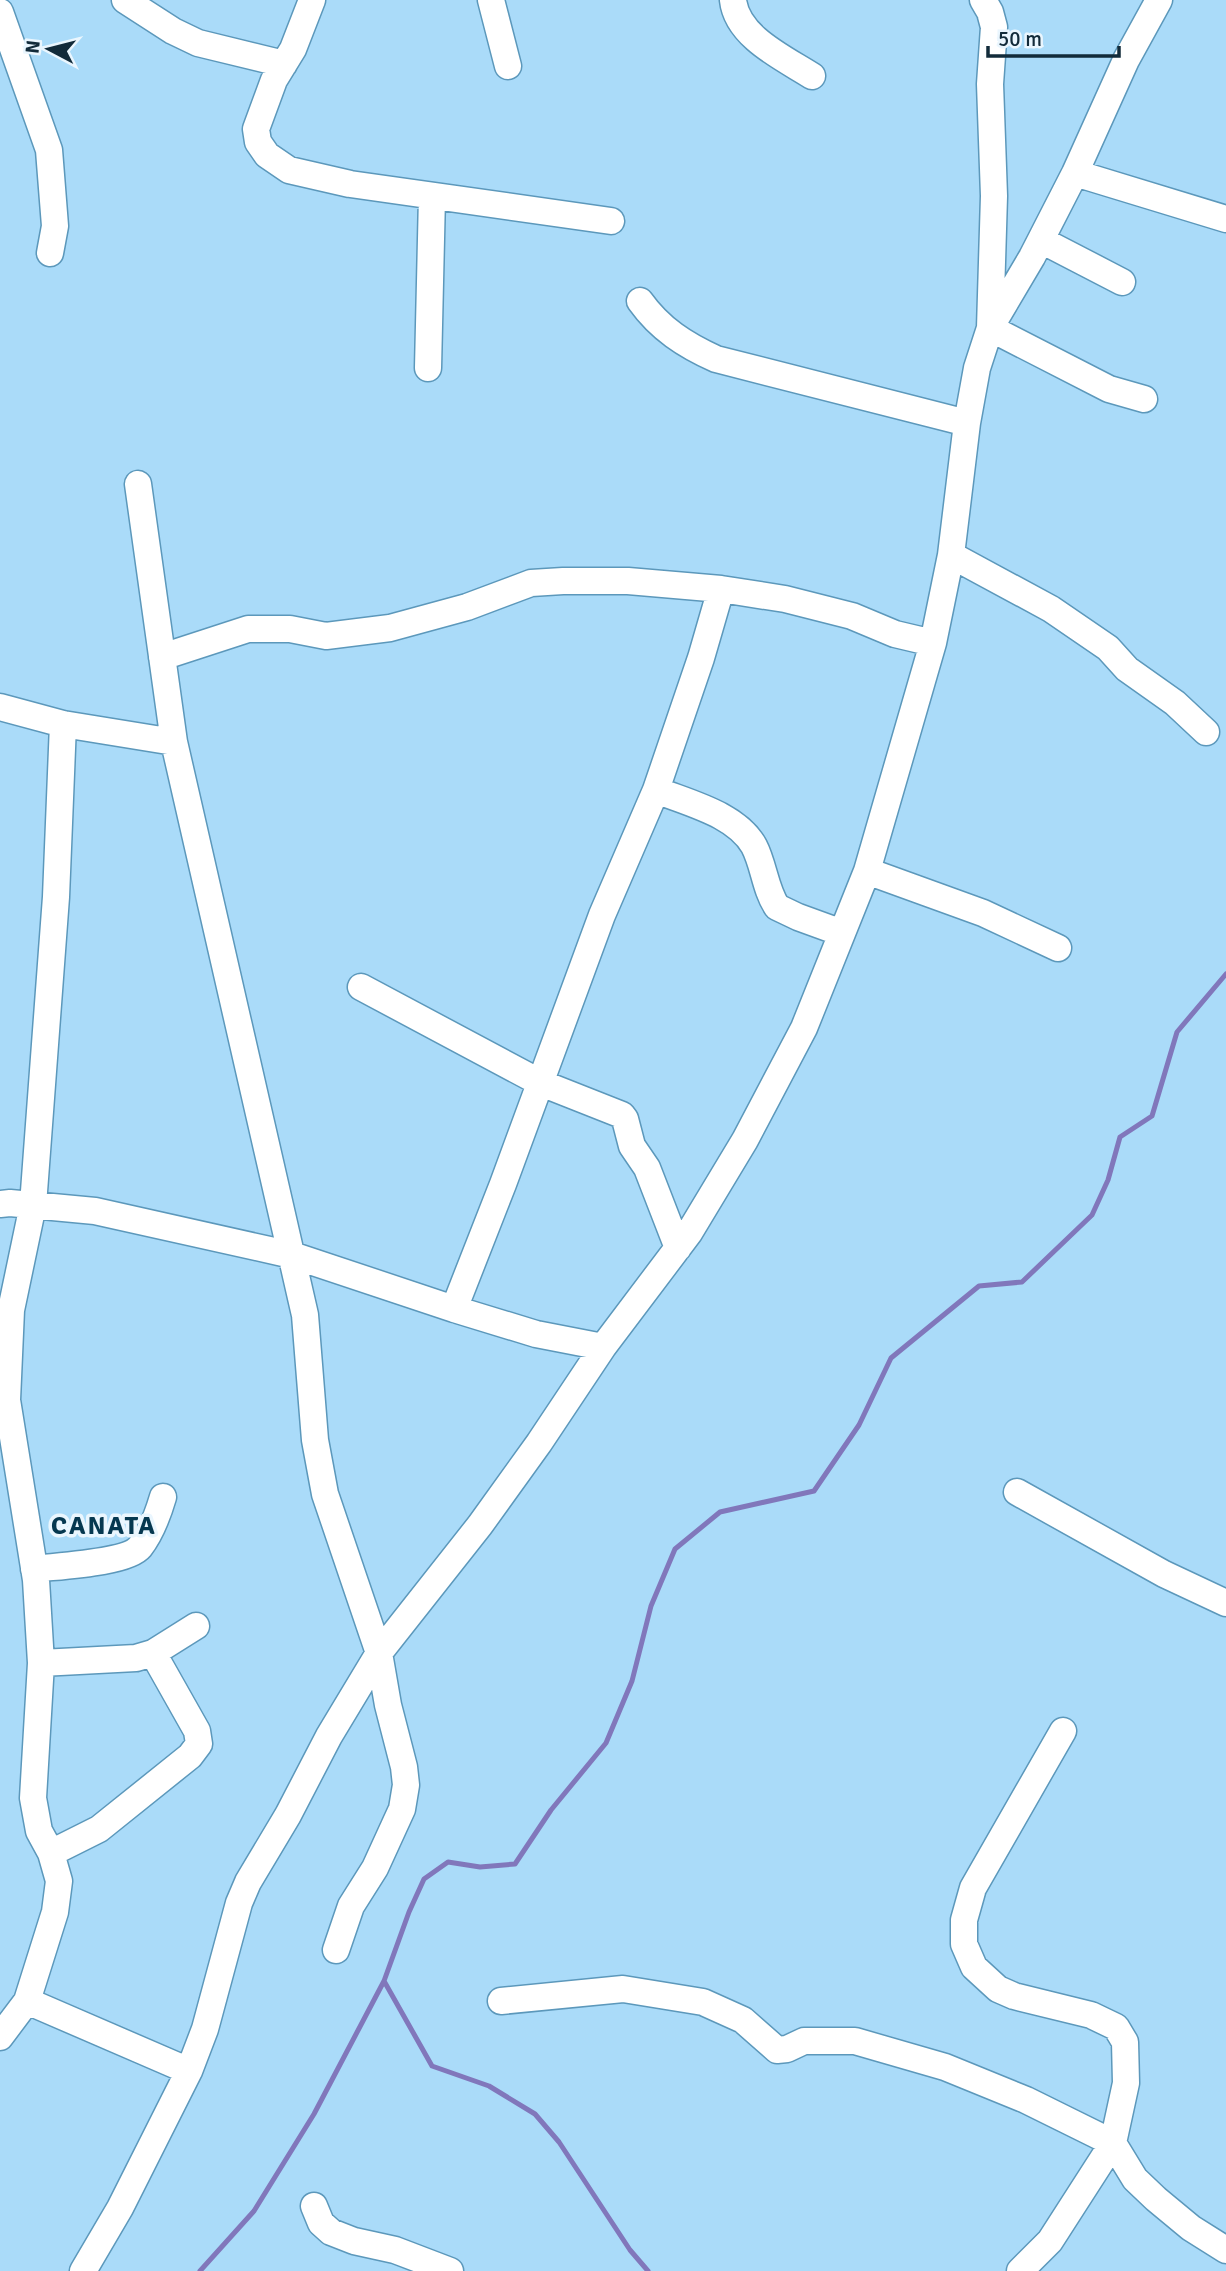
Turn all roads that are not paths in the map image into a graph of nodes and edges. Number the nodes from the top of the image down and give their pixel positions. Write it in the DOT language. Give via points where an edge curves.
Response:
graph roads {
  1 [pos="125,0"];
  2 [pos="312,0"];
  3 [pos="491,0"];
  4 [pos="733,0"];
  5 [pos="983,0"];
  6 [pos="1159,0"];
  7 [pos="0,12"];
  8 [pos="284,64"];
  9 [pos="508,66"];
  10 [pos="812,76"];
  11 [pos="1075,173"];
  12 [pos="432,196"];
  13 [pos="1226,219"];
  14 [pos="611,221"];
  15 [pos="1041,240"];
  16 [pos="50,253"];
  17 [pos="1122,282"];
  18 [pos="640,301"];
  19 [pos="990,328"];
  20 [pos="428,369"];
  21 [pos="1144,399"];
  22 [pos="967,423"];
  23 [pos="138,484"];
  24 [pos="951,555"];
  25 [pos="721,589"];
  26 [pos="933,643"];
  27 [pos="162,657"];
  28 [pos="0,707"];
  29 [pos="64,724"];
  30 [pos="1206,732"];
  31 [pos="174,742"];
  32 [pos="656,790"];
  33 [pos="867,871"];
  34 [pos="842,933"];
  35 [pos="1058,948"];
  36 [pos="361,987"];
  37 [pos="541,1083"];
  38 [pos="11,1201"];
  39 [pos="678,1248"];
  40 [pos="292,1255"];
  41 [pos="454,1309"];
  42 [pos="603,1347"];
  43 [pos="1017,1492"];
  44 [pos="163,1497"];
  45 [pos="34,1569"];
  46 [pos="1226,1603"];
  47 [pos="196,1626"];
  48 [pos="153,1653"];
  49 [pos="379,1653"];
  50 [pos="41,1663"];
  51 [pos="1063,1731"];
  52 [pos="51,1853"];
  53 [pos="336,1950"];
  54 [pos="27,2001"];
  55 [pos="501,2001"];
  56 [pos="0,2037"];
  57 [pos="189,2071"];
  58 [pos="1114,2143"];
  59 [pos="314,2206"];
  60 [pos="1226,2250"];
  61 [pos="83,2271"];
  62 [pos="450,2271"];
  63 [pos="1020,2271"];
  1 -- 8 [label="street" via="198,43"];
  2 -- 8 [label="street"];
  3 -- 9 [label="street"];
  4 -- 10 [label="street" via="741,24"];
  5 -- 19 [label="street" via="995,36 990,84 994,196"];
  6 -- 11 [label="street"];
  7 -- 16 [label="street" via="49,150 55,226"];
  8 -- 12 [label="street" via="256,129 267,155 289,170"];
  11 -- 13 [label="street"];
  11 -- 15 [label="street"];
  12 -- 14 [label="street"];
  12 -- 20 [label="street"];
  15 -- 17 [label="street"];
  15 -- 19 [label="street"];
  18 -- 22 [label="street" via="652,318 686,345 716,359"];
  19 -- 21 [label="street" via="1109,389"];
  19 -- 22 [label="street" via="976,368"];
  22 -- 24 [label="street"];
  23 -- 27 [label="street"];
  24 -- 26 [label="street"];
  24 -- 30 [label="street" via="1051,609 1108,648 1127,669"];
  25 -- 26 [label="street" via="818,607"];
  25 -- 27 [label="street" via="628,582 531,583 390,628 326,636 290,629 248,629"];
  25 -- 32 [label="street"];
  26 -- 33 [label="street"];
  27 -- 31 [label="street"];
  28 -- 29 [label="street"];
  29 -- 31 [label="street"];
  29 -- 38 [label="street" via="56,897"];
  31 -- 40 [label="street"];
  32 -- 34 [label="street" via="740,828 754,846 777,907"];
  32 -- 37 [label="street" via="602,915"];
  33 -- 34 [label="street"];
  33 -- 35 [label="street" via="983,913"];
  34 -- 39 [label="street" via="793,1050 745,1140"];
  36 -- 37 [label="street"];
  37 -- 39 [label="street" via="622,1115"];
  37 -- 41 [label="street"];
  38 -- 40 [label="street" via="95,1211"];
  38 -- 45 [label="street" via="7,1400"];
  39 -- 42 [label="street"];
  40 -- 41 [label="street"];
  40 -- 49 [label="street" via="305,1315 315,1440 325,1494"];
  41 -- 42 [label="street" via="536,1334"];
  42 -- 49 [label="street" via="480,1525"];
  43 -- 46 [label="street"];
  44 -- 45 [label="street" via="157,1516 134,1552 118,1559"];
  45 -- 50 [label="street"];
  47 -- 48 [label="street"];
  48 -- 50 [label="street"];
  48 -- 52 [label="street" via="197,1731 199,1744 99,1829"];
  49 -- 53 [label="street" via="406,1785 390,1838 351,1906"];
  49 -- 57 [label="street" via="248,1882"];
  50 -- 52 [label="street" via="33,1798 39,1831"];
  51 -- 58 [label="street" via="973,1888 964,1920 964,1944 974,1967 998,1989 1091,2015 1116,2027 1125,2042 1127,2060"];
  52 -- 54 [label="street" via="59,1881 55,1912"];
  54 -- 56 [label="street"];
  54 -- 57 [label="street"];
  55 -- 58 [label="street" via="623,1989 703,2002 743,2020 778,2050 803,2041 855,2041 956,2071"];
  57 -- 61 [label="street"];
  58 -- 60 [label="street" via="1135,2179 1191,2228"];
  58 -- 63 [label="street" via="1050,2241"];
  59 -- 62 [label="street" via="331,2232"];
}
